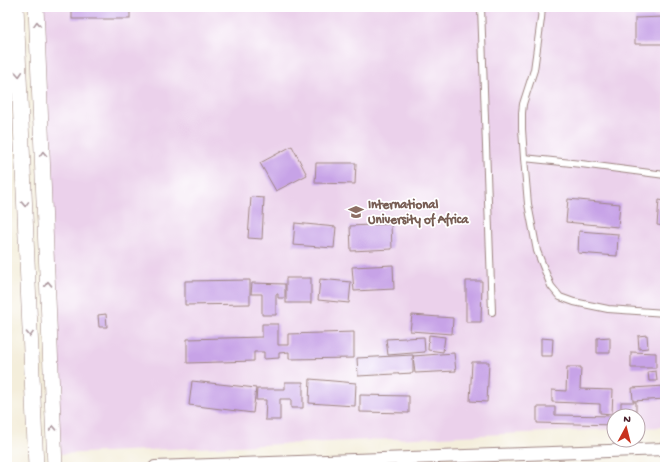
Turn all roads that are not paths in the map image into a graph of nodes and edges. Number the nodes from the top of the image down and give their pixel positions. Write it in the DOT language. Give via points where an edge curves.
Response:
graph roads {
  1 [pos="16,7"];
  2 [pos="36,7"];
  3 [pos="481,7"];
  4 [pos="542,7"];
  5 [pos="524,158"];
  6 [pos="665,175"];
  7 [pos="492,312"];
  8 [pos="665,313"];
  9 [pos="665,449"];
  10 [pos="286,465"];
  11 [pos="36,467"];
  12 [pos="55,467"];
  13 [pos="155,467"];
  1 -- 11 [label="street, one-way"];
  12 -- 2 [label="street, one-way"];
  3 -- 7 [label="lane"];
  4 -- 5 [label="lane" via="534,70 522,113"];
  5 -- 6 [label="lane"];
  5 -- 8 [label="lane" via="528,204 537,251 551,286 560,297 608,309"];
  9 -- 10 [label="street"];
  10 -- 13 [label="street"];
}
